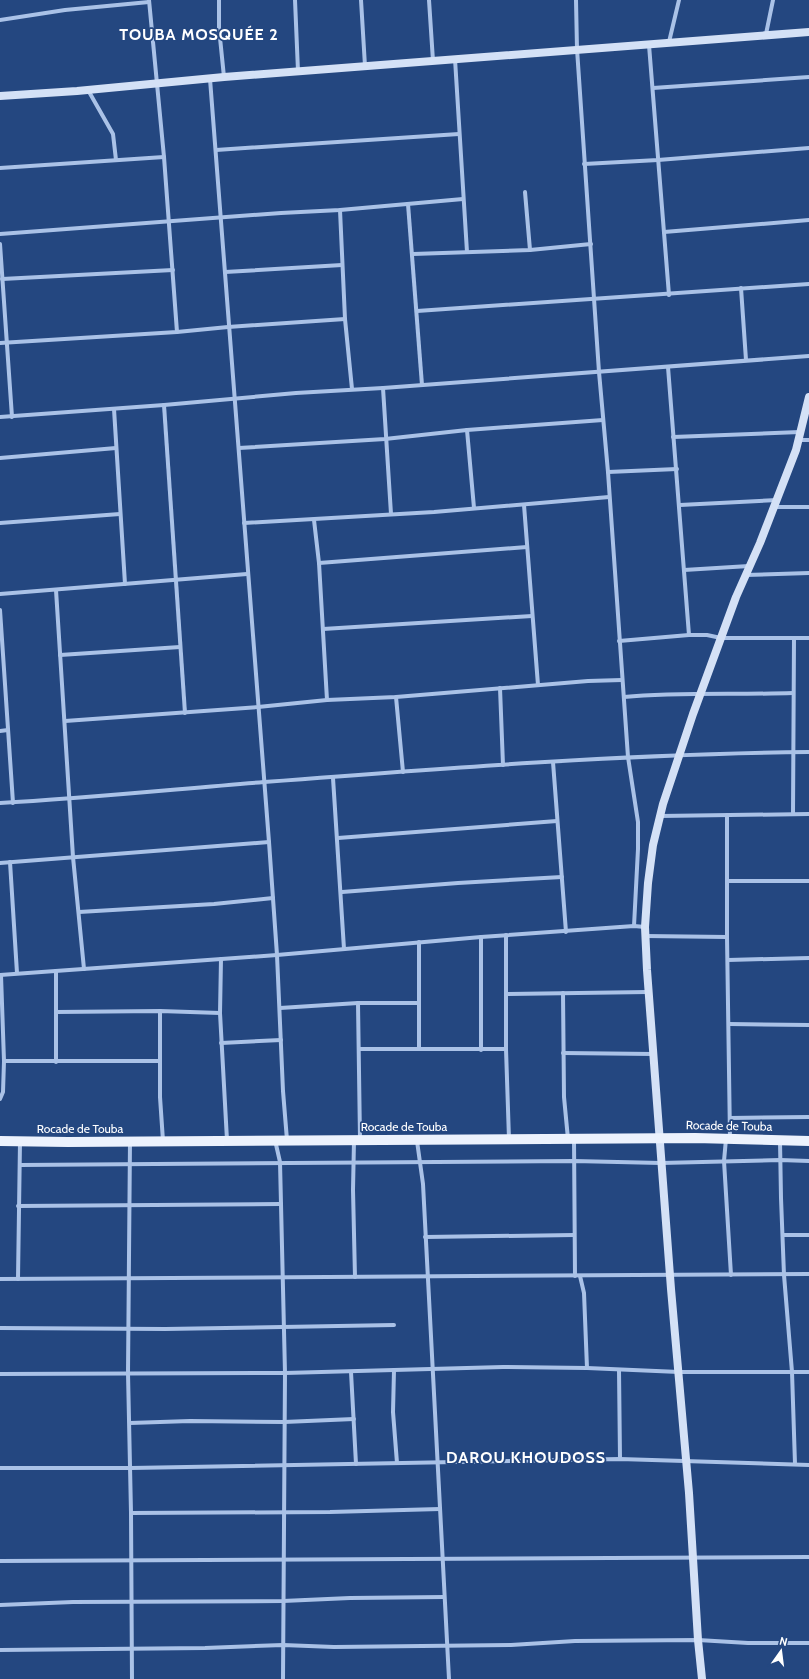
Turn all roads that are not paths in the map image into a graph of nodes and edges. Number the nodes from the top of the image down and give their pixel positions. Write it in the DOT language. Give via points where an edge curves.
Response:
graph roads {
  1 [pos="219,0"];
  2 [pos="295,0"];
  3 [pos="361,0"];
  4 [pos="429,0"];
  5 [pos="576,0"];
  6 [pos="679,0"];
  7 [pos="773,0"];
  8 [pos="149,1"];
  9 [pos="0,20"];
  10 [pos="809,32"];
  11 [pos="766,34"];
  12 [pos="669,42"];
  13 [pos="649,44"];
  14 [pos="577,49"];
  15 [pos="455,60"];
  16 [pos="433,61"];
  17 [pos="365,66"];
  18 [pos="298,72"];
  19 [pos="224,77"];
  20 [pos="809,77"];
  21 [pos="210,79"];
  22 [pos="158,84"];
  23 [pos="653,88"];
  24 [pos="88,90"];
  25 [pos="0,96"];
  26 [pos="459,134"];
  27 [pos="809,148"];
  28 [pos="216,150"];
  29 [pos="164,157"];
  30 [pos="116,160"];
  31 [pos="658,160"];
  32 [pos="584,164"];
  33 [pos="0,168"];
  34 [pos="525,192"];
  35 [pos="463,199"];
  36 [pos="408,204"];
  37 [pos="340,210"];
  38 [pos="221,217"];
  39 [pos="809,220"];
  40 [pos="169,221"];
  41 [pos="664,232"];
  42 [pos="0,234"];
  43 [pos="0,244"];
  44 [pos="591,244"];
  45 [pos="530,250"];
  46 [pos="467,252"];
  47 [pos="413,254"];
  48 [pos="342,265"];
  49 [pos="172,270"];
  50 [pos="225,272"];
  51 [pos="2,279"];
  52 [pos="809,284"];
  53 [pos="741,288"];
  54 [pos="669,295"];
  55 [pos="594,300"];
  56 [pos="417,311"];
  57 [pos="346,319"];
  58 [pos="228,326"];
  59 [pos="177,332"];
  60 [pos="0,343"];
  61 [pos="7,343"];
  62 [pos="809,356"];
  63 [pos="746,360"];
  64 [pos="668,367"];
  65 [pos="599,372"];
  66 [pos="422,385"];
  67 [pos="383,388"];
  68 [pos="352,389"];
  69 [pos="809,397"];
  70 [pos="235,399"];
  71 [pos="164,405"];
  72 [pos="114,409"];
  73 [pos="0,417"];
  74 [pos="12,417"];
  75 [pos="603,420"];
  76 [pos="467,430"];
  77 [pos="799,436"];
  78 [pos="674,437"];
  79 [pos="385,439"];
  80 [pos="809,440"];
  81 [pos="116,448"];
  82 [pos="239,448"];
  83 [pos="0,458"];
  84 [pos="676,469"];
  85 [pos="608,472"];
  86 [pos="609,497"];
  87 [pos="775,504"];
  88 [pos="524,505"];
  89 [pos="680,505"];
  90 [pos="809,507"];
  91 [pos="474,508"];
  92 [pos="120,514"];
  93 [pos="391,514"];
  94 [pos="314,520"];
  95 [pos="0,523"];
  96 [pos="244,523"];
  97 [pos="527,547"];
  98 [pos="319,563"];
  99 [pos="749,566"];
  100 [pos="684,570"];
  101 [pos="809,573"];
  102 [pos="247,574"];
  103 [pos="745,575"];
  104 [pos="176,580"];
  105 [pos="125,584"];
  106 [pos="56,590"];
  107 [pos="0,594"];
  108 [pos="0,610"];
  109 [pos="532,616"];
  110 [pos="323,629"];
  111 [pos="689,634"];
  112 [pos="721,638"];
  113 [pos="794,638"];
  114 [pos="809,638"];
  115 [pos="620,641"];
  116 [pos="180,647"];
  117 [pos="60,655"];
  118 [pos="2,668"];
  119 [pos="622,680"];
  120 [pos="538,685"];
  121 [pos="500,688"];
  122 [pos="792,692"];
  123 [pos="700,695"];
  124 [pos="396,697"];
  125 [pos="624,697"];
  126 [pos="327,700"];
  127 [pos="258,707"];
  128 [pos="185,713"];
  129 [pos="65,721"];
  130 [pos="8,730"];
  131 [pos="0,731"];
  132 [pos="793,752"];
  133 [pos="809,752"];
  134 [pos="679,755"];
  135 [pos="628,757"];
  136 [pos="553,762"];
  137 [pos="503,765"];
  138 [pos="403,772"];
  139 [pos="333,778"];
  140 [pos="264,782"];
  141 [pos="69,799"];
  142 [pos="0,803"];
  143 [pos="13,803"];
  144 [pos="793,814"];
  145 [pos="809,814"];
  146 [pos="727,815"];
  147 [pos="660,816"];
  148 [pos="557,821"];
  149 [pos="338,838"];
  150 [pos="269,842"];
  151 [pos="73,857"];
  152 [pos="10,862"];
  153 [pos="0,863"];
  154 [pos="562,877"];
  155 [pos="728,881"];
  156 [pos="809,881"];
  157 [pos="342,892"];
  158 [pos="272,898"];
  159 [pos="79,912"];
  160 [pos="634,926"];
  161 [pos="645,927"];
  162 [pos="566,932"];
  163 [pos="506,935"];
  164 [pos="646,936"];
  165 [pos="481,937"];
  166 [pos="727,937"];
  167 [pos="419,942"];
  168 [pos="344,949"];
  169 [pos="277,955"];
  170 [pos="809,958"];
  171 [pos="221,959"];
  172 [pos="728,960"];
  173 [pos="84,969"];
  174 [pos="56,971"];
  175 [pos="16,973"];
  176 [pos="1,975"];
  177 [pos="649,992"];
  178 [pos="563,993"];
  179 [pos="507,994"];
  180 [pos="358,1004"];
  181 [pos="419,1004"];
  182 [pos="280,1008"];
  183 [pos="1,1010"];
  184 [pos="160,1011"];
  185 [pos="56,1012"];
  186 [pos="220,1013"];
  187 [pos="729,1024"];
  188 [pos="809,1024"];
  189 [pos="281,1040"];
  190 [pos="221,1042"];
  191 [pos="359,1049"];
  192 [pos="419,1049"];
  193 [pos="506,1049"];
  194 [pos="481,1050"];
  195 [pos="563,1053"];
  196 [pos="653,1054"];
  197 [pos="4,1061"];
  198 [pos="159,1061"];
  199 [pos="56,1062"];
  200 [pos="0,1099"];
  201 [pos="809,1117"];
  202 [pos="730,1118"];
  203 [pos="659,1138"];
  204 [pos="728,1138"];
  205 [pos="509,1139"];
  206 [pos="571,1139"];
  207 [pos="227,1140"];
  208 [pos="275,1140"];
  209 [pos="288,1140"];
  210 [pos="357,1140"];
  211 [pos="417,1140"];
  212 [pos="780,1140"];
  213 [pos="809,1140"];
  214 [pos="0,1141"];
  215 [pos="163,1141"];
  216 [pos="20,1142"];
  217 [pos="130,1142"];
  218 [pos="780,1160"];
  219 [pos="574,1161"];
  220 [pos="724,1161"];
  221 [pos="809,1161"];
  222 [pos="280,1162"];
  223 [pos="420,1162"];
  224 [pos="129,1163"];
  225 [pos="353,1163"];
  226 [pos="661,1163"];
  227 [pos="20,1165"];
  228 [pos="129,1204"];
  229 [pos="281,1204"];
  230 [pos="18,1206"];
  231 [pos="574,1235"];
  232 [pos="783,1235"];
  233 [pos="809,1235"];
  234 [pos="424,1237"];
  235 [pos="784,1274"];
  236 [pos="809,1274"];
  237 [pos="670,1275"];
  238 [pos="731,1275"];
  239 [pos="577,1276"];
  240 [pos="355,1277"];
  241 [pos="427,1277"];
  242 [pos="129,1278"];
  243 [pos="283,1278"];
  244 [pos="0,1279"];
  245 [pos="18,1279"];
  246 [pos="394,1325"];
  247 [pos="284,1327"];
  248 [pos="0,1328"];
  249 [pos="128,1329"];
  250 [pos="433,1368"];
  251 [pos="587,1368"];
  252 [pos="394,1370"];
  253 [pos="619,1370"];
  254 [pos="351,1372"];
  255 [pos="679,1372"];
  256 [pos="792,1372"];
  257 [pos="809,1372"];
  258 [pos="128,1373"];
  259 [pos="285,1373"];
  260 [pos="0,1374"];
  261 [pos="354,1419"];
  262 [pos="130,1422"];
  263 [pos="284,1422"];
  264 [pos="620,1459"];
  265 [pos="686,1462"];
  266 [pos="397,1463"];
  267 [pos="438,1463"];
  268 [pos="356,1464"];
  269 [pos="795,1464"];
  270 [pos="809,1464"];
  271 [pos="284,1465"];
  272 [pos="0,1468"];
  273 [pos="131,1468"];
  274 [pos="440,1509"];
  275 [pos="283,1512"];
  276 [pos="131,1514"];
  277 [pos="809,1557"];
  278 [pos="694,1558"];
  279 [pos="443,1559"];
  280 [pos="131,1560"];
  281 [pos="283,1560"];
  282 [pos="0,1561"];
  283 [pos="444,1597"];
  284 [pos="283,1601"];
  285 [pos="131,1602"];
  286 [pos="0,1605"];
  287 [pos="698,1640"];
  288 [pos="809,1643"];
  289 [pos="283,1645"];
  290 [pos="446,1646"];
  291 [pos="132,1649"];
  292 [pos="0,1650"];
  293 [pos="132,1679"];
  294 [pos="283,1679"];
  295 [pos="449,1679"];
  296 [pos="702,1679"];
  1 -- 19 [label="street"];
  2 -- 18 [label="street"];
  3 -- 17 [label="street"];
  4 -- 16 [label="street"];
  5 -- 14 [label="street"];
  6 -- 12 [label="street"];
  7 -- 11 [label="street"];
  8 -- 9 [label="street"];
  8 -- 22 [label="street"];
  10 -- 11 [label="main road"];
  11 -- 12 [label="main road"];
  12 -- 13 [label="main road"];
  13 -- 14 [label="main road"];
  13 -- 23 [label="street"];
  14 -- 15 [label="main road"];
  14 -- 32 [label="street"];
  15 -- 16 [label="main road"];
  15 -- 26 [label="street"];
  16 -- 17 [label="main road"];
  17 -- 18 [label="main road"];
  18 -- 19 [label="main road"];
  19 -- 21 [label="main road"];
  20 -- 23 [label="street"];
  21 -- 22 [label="main road"];
  21 -- 28 [label="street"];
  22 -- 24 [label="main road"];
  22 -- 29 [label="street"];
  23 -- 31 [label="street"];
  24 -- 25 [label="main road"];
  24 -- 30 [label="street" via="113,134"];
  26 -- 28 [label="street"];
  26 -- 35 [label="street"];
  27 -- 31 [label="street"];
  28 -- 38 [label="street"];
  29 -- 30 [label="street"];
  29 -- 40 [label="street"];
  30 -- 33 [label="street"];
  31 -- 32 [label="street"];
  31 -- 41 [label="street"];
  32 -- 44 [label="street"];
  34 -- 45 [label="street"];
  35 -- 36 [label="street"];
  35 -- 46 [label="street"];
  36 -- 37 [label="street"];
  36 -- 47 [label="street"];
  37 -- 38 [label="street"];
  37 -- 48 [label="street"];
  38 -- 40 [label="street"];
  38 -- 50 [label="street"];
  39 -- 41 [label="street"];
  40 -- 42 [label="street"];
  40 -- 49 [label="street"];
  41 -- 54 [label="street"];
  43 -- 51 [label="street"];
  44 -- 45 [label="street"];
  44 -- 55 [label="street"];
  45 -- 46 [label="street"];
  46 -- 47 [label="street"];
  47 -- 56 [label="street"];
  48 -- 50 [label="street"];
  48 -- 57 [label="street"];
  49 -- 51 [label="street"];
  49 -- 59 [label="street"];
  50 -- 58 [label="street"];
  51 -- 61 [label="street"];
  52 -- 53 [label="street"];
  53 -- 54 [label="street"];
  53 -- 63 [label="street"];
  54 -- 55 [label="street"];
  55 -- 56 [label="street"];
  55 -- 65 [label="street"];
  56 -- 66 [label="street"];
  57 -- 58 [label="street"];
  57 -- 68 [label="street"];
  58 -- 59 [label="street"];
  58 -- 70 [label="street"];
  59 -- 61 [label="street"];
  60 -- 61 [label="street"];
  61 -- 74 [label="street"];
  62 -- 63 [label="street"];
  63 -- 64 [label="street"];
  64 -- 65 [label="street"];
  64 -- 78 [label="street"];
  65 -- 66 [label="street"];
  65 -- 75 [label="street"];
  66 -- 67 [label="street"];
  67 -- 68 [label="street"];
  67 -- 79 [label="street"];
  68 -- 70 [label="street"];
  69 -- 77 [label="main road"];
  70 -- 71 [label="street"];
  70 -- 82 [label="street"];
  71 -- 72 [label="street"];
  71 -- 104 [label="street"];
  72 -- 74 [label="street"];
  72 -- 81 [label="street"];
  73 -- 74 [label="street"];
  75 -- 76 [label="street"];
  75 -- 85 [label="street"];
  76 -- 79 [label="street"];
  76 -- 91 [label="street"];
  77 -- 78 [label="street"];
  77 -- 80 [label="street"];
  77 -- 87 [label="main road"];
  78 -- 84 [label="street"];
  79 -- 82 [label="street"];
  79 -- 93 [label="street"];
  81 -- 83 [label="street"];
  81 -- 92 [label="street"];
  82 -- 96 [label="street"];
  84 -- 85 [label="street"];
  84 -- 89 [label="street"];
  85 -- 86 [label="street"];
  86 -- 88 [label="street"];
  86 -- 115 [label="street"];
  87 -- 89 [label="street"];
  87 -- 90 [label="street"];
  87 -- 99 [label="main road"];
  88 -- 91 [label="street"];
  88 -- 97 [label="street"];
  89 -- 100 [label="street"];
  91 -- 93 [label="street"];
  92 -- 95 [label="street"];
  92 -- 105 [label="street"];
  93 -- 94 [label="street"];
  94 -- 96 [label="street"];
  94 -- 98 [label="street"];
  96 -- 102 [label="street"];
  97 -- 98 [label="street"];
  97 -- 109 [label="street"];
  98 -- 110 [label="street"];
  99 -- 100 [label="street"];
  99 -- 103 [label="main road"];
  100 -- 111 [label="street"];
  101 -- 103 [label="street"];
  102 -- 104 [label="street"];
  102 -- 127 [label="street"];
  103 -- 112 [label="main road"];
  104 -- 105 [label="street"];
  104 -- 116 [label="street"];
  105 -- 106 [label="street"];
  106 -- 107 [label="street"];
  106 -- 117 [label="street"];
  108 -- 118 [label="street"];
  109 -- 110 [label="street"];
  109 -- 120 [label="street"];
  110 -- 126 [label="street"];
  111 -- 112 [label="street"];
  111 -- 115 [label="street"];
  112 -- 113 [label="street"];
  112 -- 123 [label="main road"];
  113 -- 114 [label="street"];
  113 -- 122 [label="street"];
  115 -- 119 [label="street"];
  116 -- 117 [label="street"];
  116 -- 128 [label="street"];
  117 -- 129 [label="street"];
  118 -- 130 [label="street"];
  119 -- 120 [label="street"];
  119 -- 125 [label="street"];
  120 -- 121 [label="street"];
  121 -- 124 [label="street"];
  121 -- 137 [label="street"];
  122 -- 123 [label="street"];
  122 -- 132 [label="street"];
  123 -- 125 [label="street" via="681,693"];
  123 -- 134 [label="main road"];
  124 -- 126 [label="street"];
  124 -- 138 [label="street"];
  125 -- 135 [label="street"];
  126 -- 127 [label="street"];
  127 -- 128 [label="street"];
  127 -- 140 [label="street"];
  128 -- 129 [label="street"];
  129 -- 141 [label="street"];
  130 -- 131 [label="street"];
  130 -- 143 [label="street"];
  132 -- 133 [label="street"];
  132 -- 134 [label="street"];
  132 -- 144 [label="street"];
  134 -- 135 [label="street"];
  134 -- 147 [label="main road"];
  135 -- 136 [label="street"];
  135 -- 160 [label="street" via="638,822"];
  136 -- 137 [label="street"];
  136 -- 148 [label="street"];
  137 -- 138 [label="street"];
  138 -- 139 [label="street"];
  139 -- 140 [label="street"];
  139 -- 149 [label="street"];
  140 -- 141 [label="street"];
  140 -- 150 [label="street"];
  141 -- 143 [label="street"];
  141 -- 151 [label="street"];
  142 -- 143 [label="street"];
  144 -- 145 [label="street"];
  144 -- 146 [label="street"];
  146 -- 147 [label="street"];
  146 -- 155 [label="street"];
  147 -- 161 [label="main road" via="650,863"];
  148 -- 149 [label="street"];
  148 -- 154 [label="street"];
  149 -- 157 [label="street"];
  150 -- 151 [label="street"];
  150 -- 158 [label="street"];
  151 -- 152 [label="street"];
  151 -- 159 [label="street"];
  152 -- 153 [label="street"];
  152 -- 175 [label="street"];
  154 -- 157 [label="street"];
  154 -- 162 [label="street"];
  155 -- 156 [label="street"];
  155 -- 166 [label="street"];
  157 -- 168 [label="street"];
  158 -- 159 [label="street"];
  158 -- 169 [label="street"];
  159 -- 173 [label="street"];
  160 -- 161 [label="street"];
  160 -- 162 [label="street"];
  161 -- 164 [label="main road"];
  162 -- 163 [label="street"];
  163 -- 165 [label="street"];
  163 -- 179 [label="street"];
  164 -- 166 [label="street"];
  164 -- 177 [label="main road"];
  165 -- 167 [label="street"];
  165 -- 194 [label="street"];
  166 -- 172 [label="street"];
  167 -- 168 [label="street"];
  167 -- 181 [label="street"];
  168 -- 169 [label="street"];
  169 -- 171 [label="street"];
  169 -- 182 [label="street"];
  170 -- 172 [label="street"];
  171 -- 173 [label="street"];
  171 -- 186 [label="street"];
  172 -- 187 [label="street"];
  173 -- 174 [label="street"];
  174 -- 175 [label="street"];
  174 -- 185 [label="street"];
  175 -- 176 [label="street"];
  176 -- 183 [label="street"];
  177 -- 178 [label="street"];
  177 -- 196 [label="main road"];
  178 -- 179 [label="street"];
  178 -- 195 [label="street"];
  179 -- 193 [label="street"];
  180 -- 181 [label="street"];
  180 -- 182 [label="street"];
  180 -- 191 [label="street"];
  181 -- 192 [label="street"];
  182 -- 189 [label="street"];
  183 -- 197 [label="street"];
  184 -- 185 [label="street"];
  184 -- 186 [label="street"];
  184 -- 198 [label="street"];
  185 -- 199 [label="street"];
  186 -- 190 [label="street"];
  187 -- 188 [label="street"];
  187 -- 202 [label="street"];
  189 -- 190 [label="street"];
  189 -- 209 [label="street"];
  190 -- 207 [label="street"];
  191 -- 192 [label="street"];
  191 -- 210 [label="street"];
  192 -- 194 [label="street"];
  193 -- 194 [label="street"];
  193 -- 205 [label="street"];
  195 -- 196 [label="street"];
  195 -- 206 [label="street" via="564,1097"];
  196 -- 203 [label="main road"];
  197 -- 199 [label="street"];
  197 -- 200 [label="street" via="3,1092"];
  198 -- 199 [label="street"];
  198 -- 215 [label="street"];
  201 -- 202 [label="street"];
  202 -- 204 [label="street"];
  203 -- 204 [label="main road, Rocade de Touba"];
  203 -- 206 [label="main road, Rocade de Touba"];
  203 -- 226 [label="main road"];
  204 -- 212 [label="main road, Rocade de Touba"];
  204 -- 220 [label="street"];
  205 -- 206 [label="main road, Rocade de Touba"];
  205 -- 211 [label="main road, Rocade de Touba"];
  206 -- 219 [label="street"];
  207 -- 208 [label="main road, Rocade de Touba"];
  207 -- 215 [label="main road, Rocade de Touba"];
  208 -- 209 [label="main road, Rocade de Touba"];
  208 -- 222 [label="street"];
  209 -- 210 [label="main road, Rocade de Touba"];
  210 -- 211 [label="main road, Rocade de Touba"];
  210 -- 225 [label="street"];
  211 -- 223 [label="street"];
  212 -- 213 [label="main road, Rocade de Touba"];
  212 -- 218 [label="street"];
  214 -- 216 [label="main road, Rocade de Touba"];
  215 -- 217 [label="main road, Rocade de Touba"];
  216 -- 217 [label="main road, Rocade de Touba"];
  216 -- 227 [label="street"];
  217 -- 224 [label="street"];
  218 -- 220 [label="street"];
  218 -- 221 [label="street"];
  218 -- 232 [label="street"];
  219 -- 223 [label="street"];
  219 -- 226 [label="street"];
  219 -- 231 [label="street"];
  220 -- 226 [label="street"];
  220 -- 238 [label="street"];
  222 -- 224 [label="street"];
  222 -- 225 [label="street"];
  222 -- 229 [label="street"];
  223 -- 225 [label="street"];
  223 -- 234 [label="street"];
  224 -- 227 [label="street"];
  224 -- 228 [label="street"];
  225 -- 240 [label="street"];
  226 -- 237 [label="main road"];
  227 -- 230 [label="street"];
  228 -- 229 [label="street"];
  228 -- 230 [label="street"];
  228 -- 242 [label="street"];
  229 -- 243 [label="street"];
  230 -- 245 [label="street"];
  231 -- 234 [label="street"];
  231 -- 239 [label="street"];
  232 -- 233 [label="street"];
  232 -- 235 [label="street"];
  234 -- 241 [label="street"];
  235 -- 236 [label="street"];
  235 -- 238 [label="street"];
  235 -- 256 [label="street"];
  237 -- 238 [label="street"];
  237 -- 239 [label="street"];
  237 -- 255 [label="main road"];
  239 -- 241 [label="street"];
  239 -- 251 [label="street" via="584,1293"];
  240 -- 241 [label="street"];
  240 -- 243 [label="street"];
  241 -- 250 [label="street"];
  242 -- 243 [label="street"];
  242 -- 245 [label="street"];
  242 -- 249 [label="street"];
  243 -- 247 [label="street"];
  244 -- 245 [label="street"];
  246 -- 247 [label="street"];
  247 -- 249 [label="street"];
  247 -- 259 [label="street"];
  248 -- 249 [label="street"];
  249 -- 258 [label="street"];
  250 -- 251 [label="street"];
  250 -- 252 [label="street"];
  250 -- 267 [label="street"];
  251 -- 253 [label="street"];
  252 -- 254 [label="street"];
  252 -- 266 [label="street" via="393,1412"];
  253 -- 255 [label="street"];
  253 -- 264 [label="street"];
  254 -- 259 [label="street"];
  254 -- 261 [label="street"];
  255 -- 256 [label="street"];
  255 -- 265 [label="main road"];
  256 -- 257 [label="street"];
  256 -- 269 [label="street"];
  258 -- 259 [label="street"];
  258 -- 260 [label="street"];
  258 -- 262 [label="street"];
  259 -- 263 [label="street"];
  261 -- 263 [label="street"];
  261 -- 268 [label="street"];
  262 -- 263 [label="street"];
  262 -- 273 [label="street"];
  263 -- 271 [label="street"];
  264 -- 265 [label="street"];
  264 -- 267 [label="street"];
  265 -- 269 [label="street"];
  265 -- 278 [label="main road"];
  266 -- 267 [label="street"];
  266 -- 268 [label="street"];
  267 -- 274 [label="street"];
  268 -- 271 [label="street"];
  269 -- 270 [label="street"];
  271 -- 273 [label="street"];
  271 -- 275 [label="street"];
  272 -- 273 [label="street"];
  273 -- 276 [label="street"];
  274 -- 275 [label="street"];
  274 -- 279 [label="street"];
  275 -- 276 [label="street"];
  275 -- 281 [label="street"];
  276 -- 280 [label="street"];
  277 -- 278 [label="street"];
  278 -- 279 [label="street"];
  278 -- 287 [label="main road"];
  279 -- 281 [label="street"];
  279 -- 283 [label="street"];
  280 -- 281 [label="street"];
  280 -- 282 [label="street"];
  280 -- 285 [label="street"];
  281 -- 284 [label="street"];
  283 -- 284 [label="street"];
  283 -- 290 [label="street"];
  284 -- 285 [label="street"];
  284 -- 289 [label="street"];
  285 -- 286 [label="street"];
  285 -- 291 [label="street"];
  287 -- 288 [label="street"];
  287 -- 290 [label="street"];
  287 -- 296 [label="main road"];
  289 -- 290 [label="street"];
  289 -- 291 [label="street"];
  289 -- 294 [label="street"];
  290 -- 295 [label="street"];
  291 -- 292 [label="street"];
  291 -- 293 [label="street"];
}
